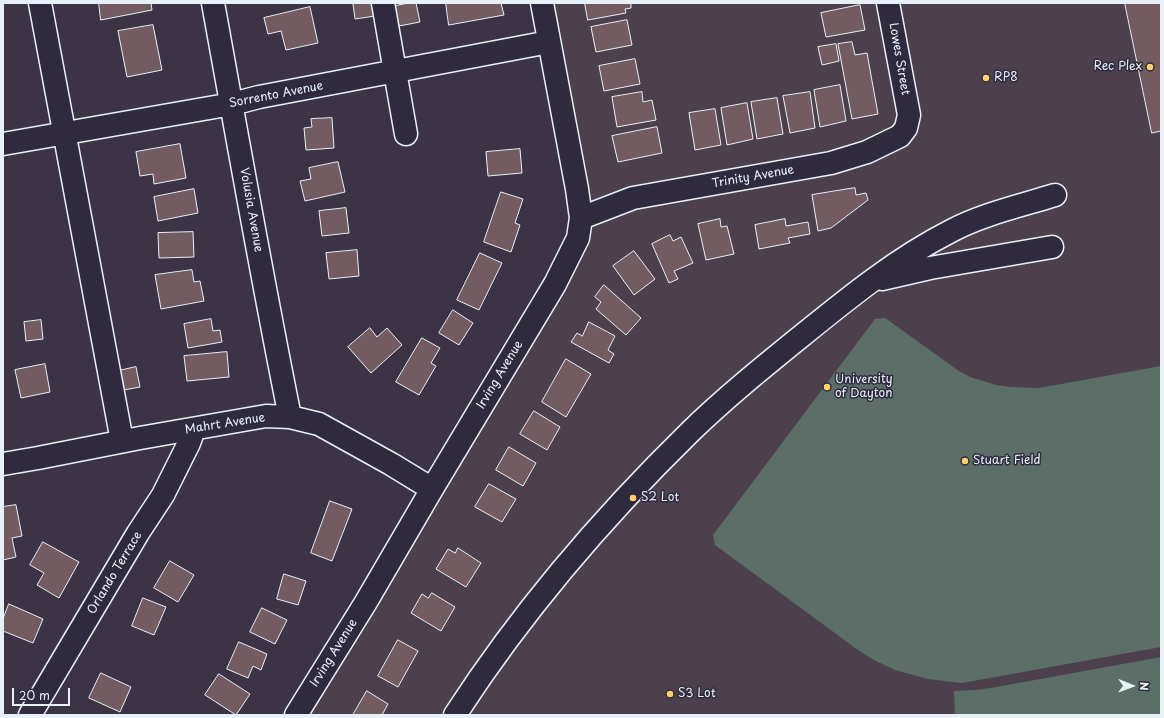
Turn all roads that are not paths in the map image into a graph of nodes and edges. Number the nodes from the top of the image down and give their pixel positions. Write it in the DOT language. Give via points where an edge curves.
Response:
graph roads {
  1 [pos="40,3"];
  2 [pos="213,3"];
  3 [pos="383,3"];
  4 [pos="542,3"];
  5 [pos="888,3"];
  6 [pos="549,42"];
  7 [pos="395,72"];
  8 [pos="232,104"];
  9 [pos="909,115"];
  10 [pos="64,133"];
  11 [pos="406,134"];
  12 [pos="3,144"];
  13 [pos="1055,195"];
  14 [pos="581,218"];
  15 [pos="1052,247"];
  16 [pos="871,281"];
  17 [pos="290,416"];
  18 [pos="194,428"];
  19 [pos="122,441"];
  20 [pos="3,464"];
  21 [pos="432,489"];
  22 [pos="30,715"];
  23 [pos="296,715"];
  24 [pos="455,715"];
  1 -- 10 [label="street"];
  2 -- 8 [label="street, Volusia Avenue"];
  3 -- 7 [label="street"];
  4 -- 6 [label="street, Irving Avenue"];
  5 -- 9 [label="street, Lowes Street"];
  6 -- 7 [label="street, Sorrento Avenue"];
  6 -- 14 [label="street, Irving Avenue"];
  7 -- 8 [label="street, Sorrento Avenue"];
  7 -- 11 [label="street"];
  8 -- 10 [label="street, Sorrento Avenue"];
  8 -- 17 [label="street, Volusia Avenue" via="266,301"];
  9 -- 14 [label="street, Trinity Avenue" via="906,128 900,136 867,152 831,164 633,198"];
  10 -- 12 [label="street, Sorrento Avenue"];
  10 -- 19 [label="street"];
  13 -- 16 [label="street" via="986,216 953,230 913,252"];
  14 -- 21 [label="street, Irving Avenue" via="578,238 556,284"];
  15 -- 16 [label="street"];
  16 -- 24 [label="street" via="758,371 693,430 636,487 556,578"];
  17 -- 18 [label="street, Mahrt Avenue" via="266,416"];
  17 -- 21 [label="street, Mahrt Avenue" via="319,424"];
  18 -- 19 [label="street, Mahrt Avenue"];
  18 -- 22 [label="street, Orlando Terrace" via="163,495"];
  19 -- 20 [label="street, Mahrt Avenue"];
  21 -- 23 [label="street, Irving Avenue"];
}
